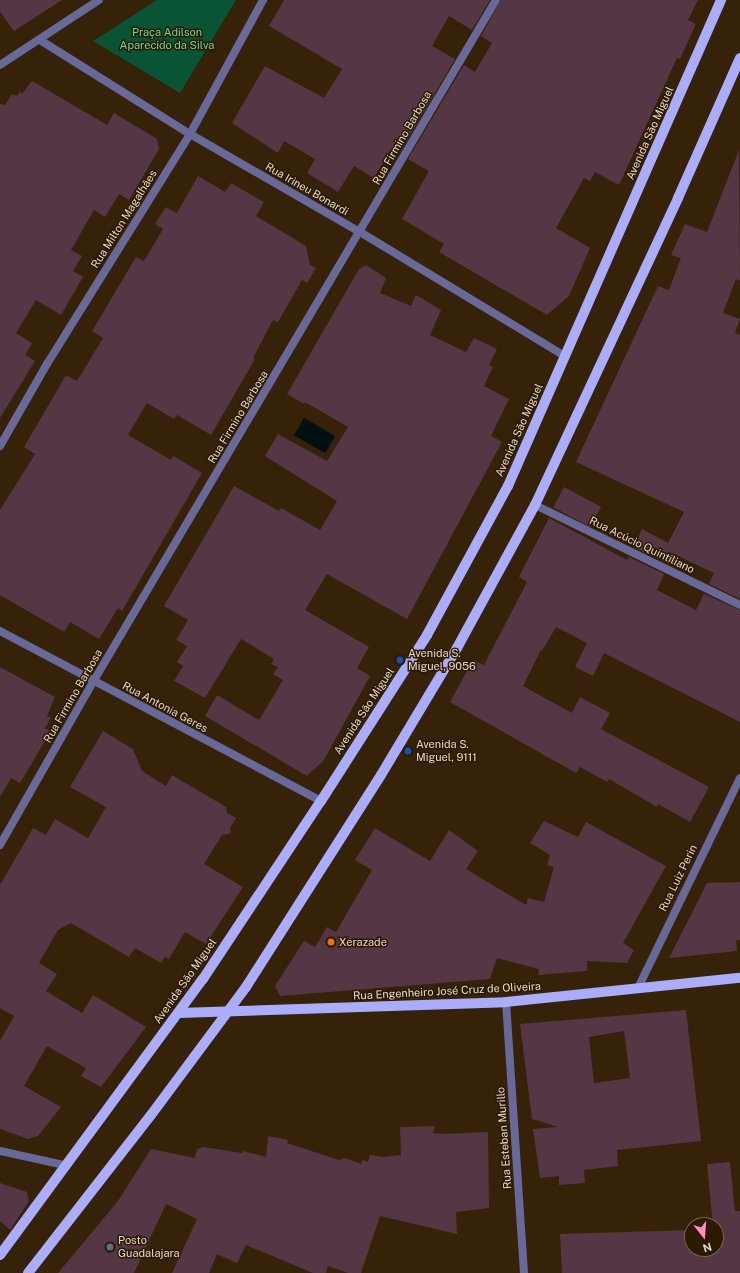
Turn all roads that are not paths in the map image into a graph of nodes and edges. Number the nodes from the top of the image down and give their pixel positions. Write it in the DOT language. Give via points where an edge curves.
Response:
graph roads {
  1 [pos="99,0"];
  2 [pos="263,0"];
  3 [pos="496,0"];
  4 [pos="721,0"];
  5 [pos="40,40"];
  6 [pos="740,58"];
  7 [pos="0,65"];
  8 [pos="190,134"];
  9 [pos="360,232"];
  10 [pos="565,356"];
  11 [pos="0,446"];
  12 [pos="535,505"];
  13 [pos="740,605"];
  14 [pos="0,631"];
  15 [pos="93,682"];
  16 [pos="740,778"];
  17 [pos="321,801"];
  18 [pos="0,845"];
  19 [pos="740,978"];
  20 [pos="638,988"];
  21 [pos="506,1002"];
  22 [pos="227,1012"];
  23 [pos="179,1013"];
  24 [pos="0,1151"];
  25 [pos="64,1165"];
  26 [pos="0,1255"];
  27 [pos="28,1273"];
  28 [pos="524,1273"];
  1 -- 5 [label="street"];
  2 -- 8 [label="street, Rua Milton Magalhães"];
  3 -- 9 [label="street, Rua Firmino Barbosa"];
  4 -- 10 [label="main road, Avenida São Miguel"];
  5 -- 7 [label="street"];
  5 -- 8 [label="street, Rua Irineu Bonardi"];
  6 -- 12 [label="main road" via="678,198"];
  8 -- 9 [label="street, Rua Irineu Bonardi"];
  8 -- 11 [label="street, Rua Milton Magalhães" via="47,364"];
  9 -- 10 [label="street, Rua Irineu Bonardi"];
  9 -- 15 [label="street, Rua Firmino Barbosa"];
  10 -- 17 [label="main road, Avenida São Miguel" via="508,486 427,635"];
  12 -- 13 [label="street, Rua Acúcio Quintiliano"];
  12 -- 22 [label="main road" via="457,648 388,763"];
  14 -- 15 [label="street, Rua Antonia Geres"];
  15 -- 17 [label="street, Rua Antonia Geres"];
  15 -- 18 [label="street, Rua Firmino Barbosa"];
  16 -- 20 [label="street, Rua Luiz Perin"];
  17 -- 23 [label="main road, Avenida São Miguel"];
  19 -- 20 [label="main road, Rua Engenheiro José Cruz de Oliveira"];
  20 -- 21 [label="main road, Rua Engenheiro José Cruz de Oliveira"];
  21 -- 22 [label="main road, Rua Engenheiro José Cruz de Oliveira"];
  21 -- 28 [label="street, Rua Esteban Murillo"];
  22 -- 23 [label="main road, Rua Engenheiro José Cruz de Oliveira"];
  22 -- 27 [label="main road"];
  23 -- 25 [label="main road, Avenida São Miguel"];
  24 -- 25 [label="street"];
  25 -- 26 [label="main road, Avenida São Miguel"];
}
